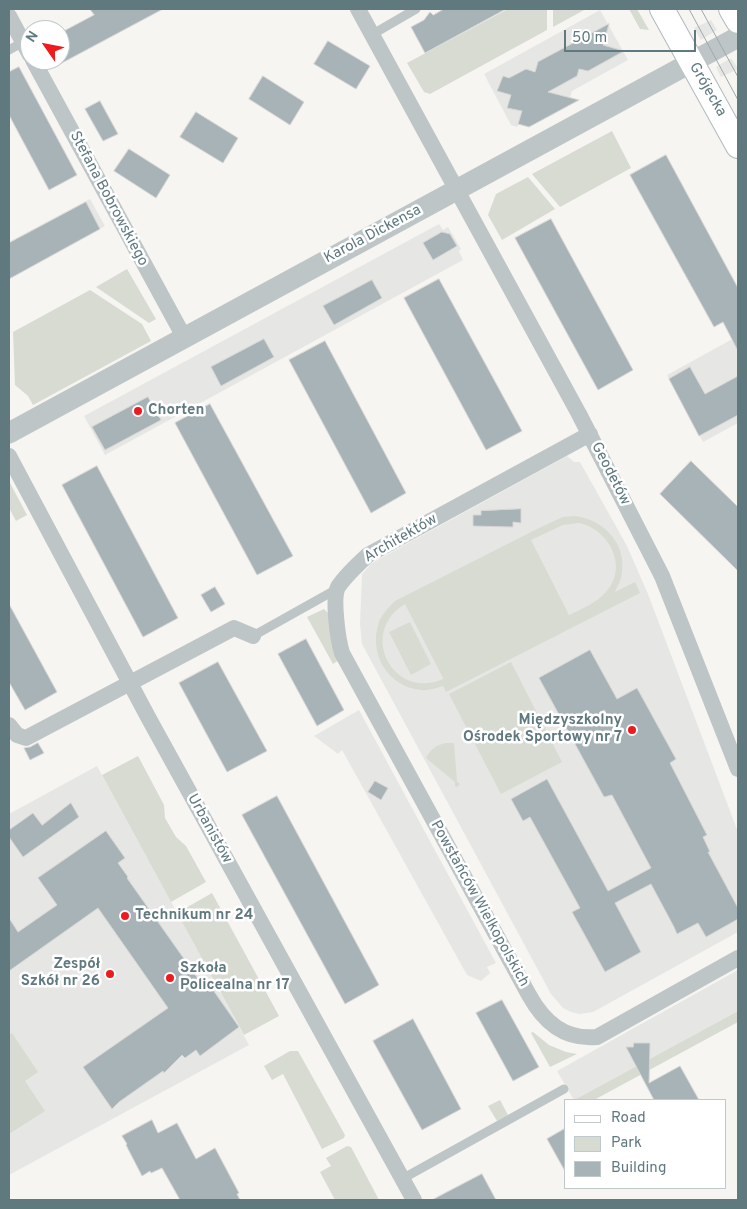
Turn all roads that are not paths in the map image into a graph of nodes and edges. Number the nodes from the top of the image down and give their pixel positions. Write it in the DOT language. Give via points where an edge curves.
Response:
graph roads {
  1 [pos="358,9"];
  2 [pos="416,9"];
  3 [pos="662,9"];
  4 [pos="732,9"];
  5 [pos="9,16"];
  6 [pos="738,21"];
  7 [pos="372,34"];
  8 [pos="738,37"];
  9 [pos="20,49"];
  10 [pos="692,63"];
  11 [pos="38,70"];
  12 [pos="738,146"];
  13 [pos="458,190"];
  14 [pos="184,337"];
  15 [pos="9,433"];
  16 [pos="590,434"];
  17 [pos="9,456"];
  18 [pos="337,589"];
  19 [pos="253,636"];
  20 [pos="130,684"];
  21 [pos="9,725"];
  22 [pos="738,770"];
  23 [pos="738,958"];
  24 [pos="564,1089"];
  25 [pos="402,1179"];
  26 [pos="414,1200"];
  1 -- 7 [label="street, Geodetów"];
  2 -- 7 [label="lane"];
  3 -- 10 [label="main road, Grójecka"];
  4 -- 6 [label="main road"];
  5 -- 9 [label="street"];
  7 -- 13 [label="street, Geodetów"];
  8 -- 10 [label="street, Karola Dickensa"];
  10 -- 12 [label="main road, Grójecka"];
  10 -- 13 [label="street, Karola Dickensa"];
  11 -- 14 [label="street, Stefana Bobrowskiego"];
  13 -- 14 [label="street, Karola Dickensa"];
  13 -- 16 [label="street, Geodetów"];
  14 -- 15 [label="street, Karola Dickensa"];
  16 -- 18 [label="street, Architektów" via="368,555"];
  16 -- 22 [label="street, Geodetów" via="662,576"];
  17 -- 20 [label="street, Urbanistów"];
  18 -- 19 [label="lane, Architektów"];
  18 -- 23 [label="street, Powstańców Wielkopolskich" via="338,641 342,653 529,995 547,1021 572,1035 596,1037"];
  19 -- 20 [label="street, Architektów" via="234,628"];
  20 -- 21 [label="street, Architektów" via="26,738"];
  20 -- 25 [label="street, Urbanistów"];
  24 -- 25 [label="lane"];
  25 -- 26 [label="street, Urbanistów"];
}
